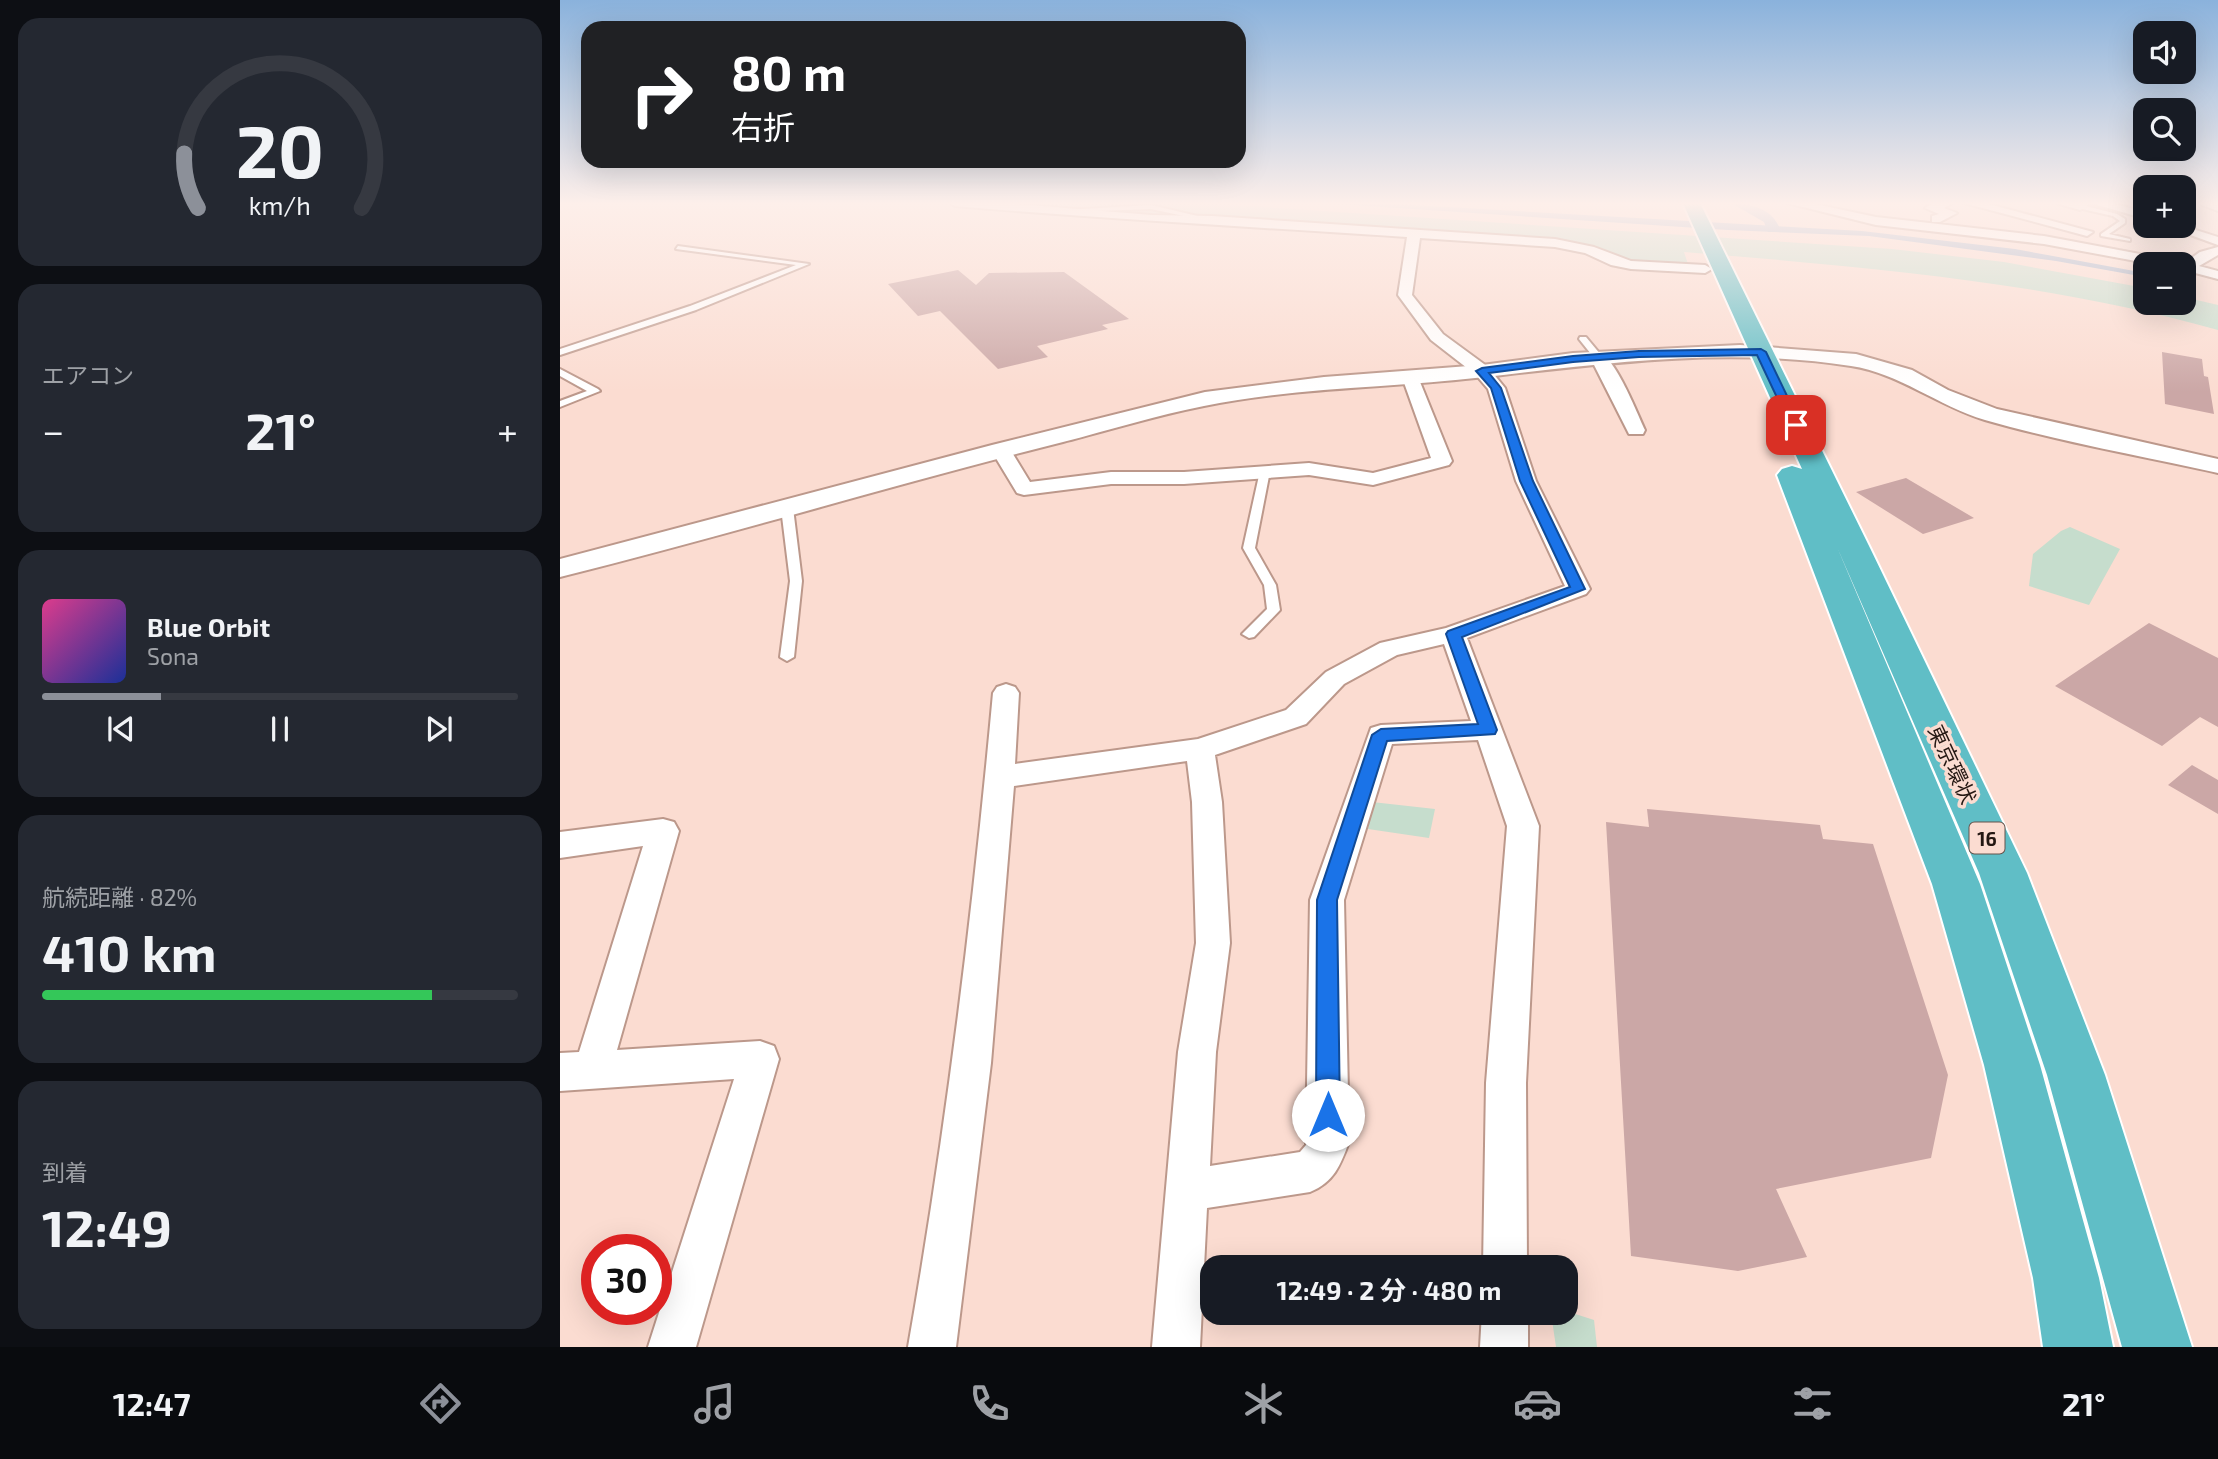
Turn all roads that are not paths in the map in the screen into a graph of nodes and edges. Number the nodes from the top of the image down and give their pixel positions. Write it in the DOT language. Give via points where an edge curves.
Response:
graph roads {
  1 [pos="801,266"];
  2 [pos="1409,266"];
  3 [pos="1659,266"];
  4 [pos="1704,266"];
  5 [pos="1713,266"];
  6 [pos="2199,266"];
  7 [pos="1705,270"];
  8 [pos="2218,275"];
  9 [pos="1591,348"];
  10 [pos="1750,351"];
  11 [pos="560,352"];
  12 [pos="1482,371"];
  13 [pos="560,372"];
  14 [pos="1410,377"];
  15 [pos="560,404"];
  16 [pos="1636,430"];
  17 [pos="1000,450"];
  18 [pos="2218,466"];
  19 [pos="1265,471"];
  20 [pos="787,508"];
  21 [pos="560,568"];
  22 [pos="1249,634"];
  23 [pos="1453,634"];
  24 [pos="787,657"];
  25 [pos="1006,693"];
  26 [pos="1489,730"];
  27 [pos="1200,749"];
  28 [pos="1000,777"];
  29 [pos="560,845"];
  30 [pos="576,1071"];
  31 [pos="1189,1190"];
  32 [pos="1505,1255"];
  33 [pos="1505,1325"];
  34 [pos="672,1347"];
  35 [pos="932,1347"];
  36 [pos="1176,1347"];
  37 [pos="1504,1347"];
  38 [pos="2078,1347"];
  39 [pos="2157,1347"];
  1 -- 11 [label="lane"];
  2 -- 12 [label="street" via="1405,295 1437,337"];
  3 -- 7 [label="street"];
  4 -- 7 [label="highway, 東京環状 / 16"];
  5 -- 10 [label="highway, 東京環状 / 16"];
  6 -- 8 [label="street"];
  7 -- 10 [label="highway, 東京環状 / 16"];
  9 -- 10 [label="street"];
  9 -- 12 [label="street"];
  9 -- 16 [label="street" via="1604,364"];
  10 -- 18 [label="street" via="1856,360 1904,375 1990,414"];
  10 -- 38 [label="highway, 東京環状 / 16" via="1956,884 2012,1065 2066,1278"];
  10 -- 39 [label="highway, 東京環状 / 16" via="1854,548 2003,873 2076,1074"];
  12 -- 14 [label="street"];
  12 -- 23 [label="street" via="1496,388 1527,481 1578,589"];
  13 -- 15 [label="lane" via="595,391"];
  14 -- 17 [label="street" via="1324,383 1205,400"];
  14 -- 19 [label="street" via="1442,461 1373,479 1309,469"];
  17 -- 19 [label="street" via="1024,489 1111,478"];
  17 -- 20 [label="street"];
  19 -- 22 [label="lane" via="1249,548 1270,585 1274,610"];
  20 -- 21 [label="street"];
  20 -- 24 [label="lane" via="796,581"];
  23 -- 26 [label="street"];
  23 -- 27 [label="street" via="1389,649 1335,677 1296,717"];
  25 -- 28 [label="street"];
  26 -- 31 [label="street" via="1381,735 1327,900 1328,1142 1322,1158 1310,1171"];
  26 -- 32 [label="street" via="1523,827 1506,1083"];
  27 -- 28 [label="street"];
  27 -- 31 [label="street" via="1213,943 1197,1052"];
  28 -- 35 [label="street" via="981,997 956,1205"];
  29 -- 30 [label="street" via="663,831"];
  30 -- 34 [label="street" via="760,1059"];
  31 -- 36 [label="street"];
  33 -- 37 [label="street"];
}
